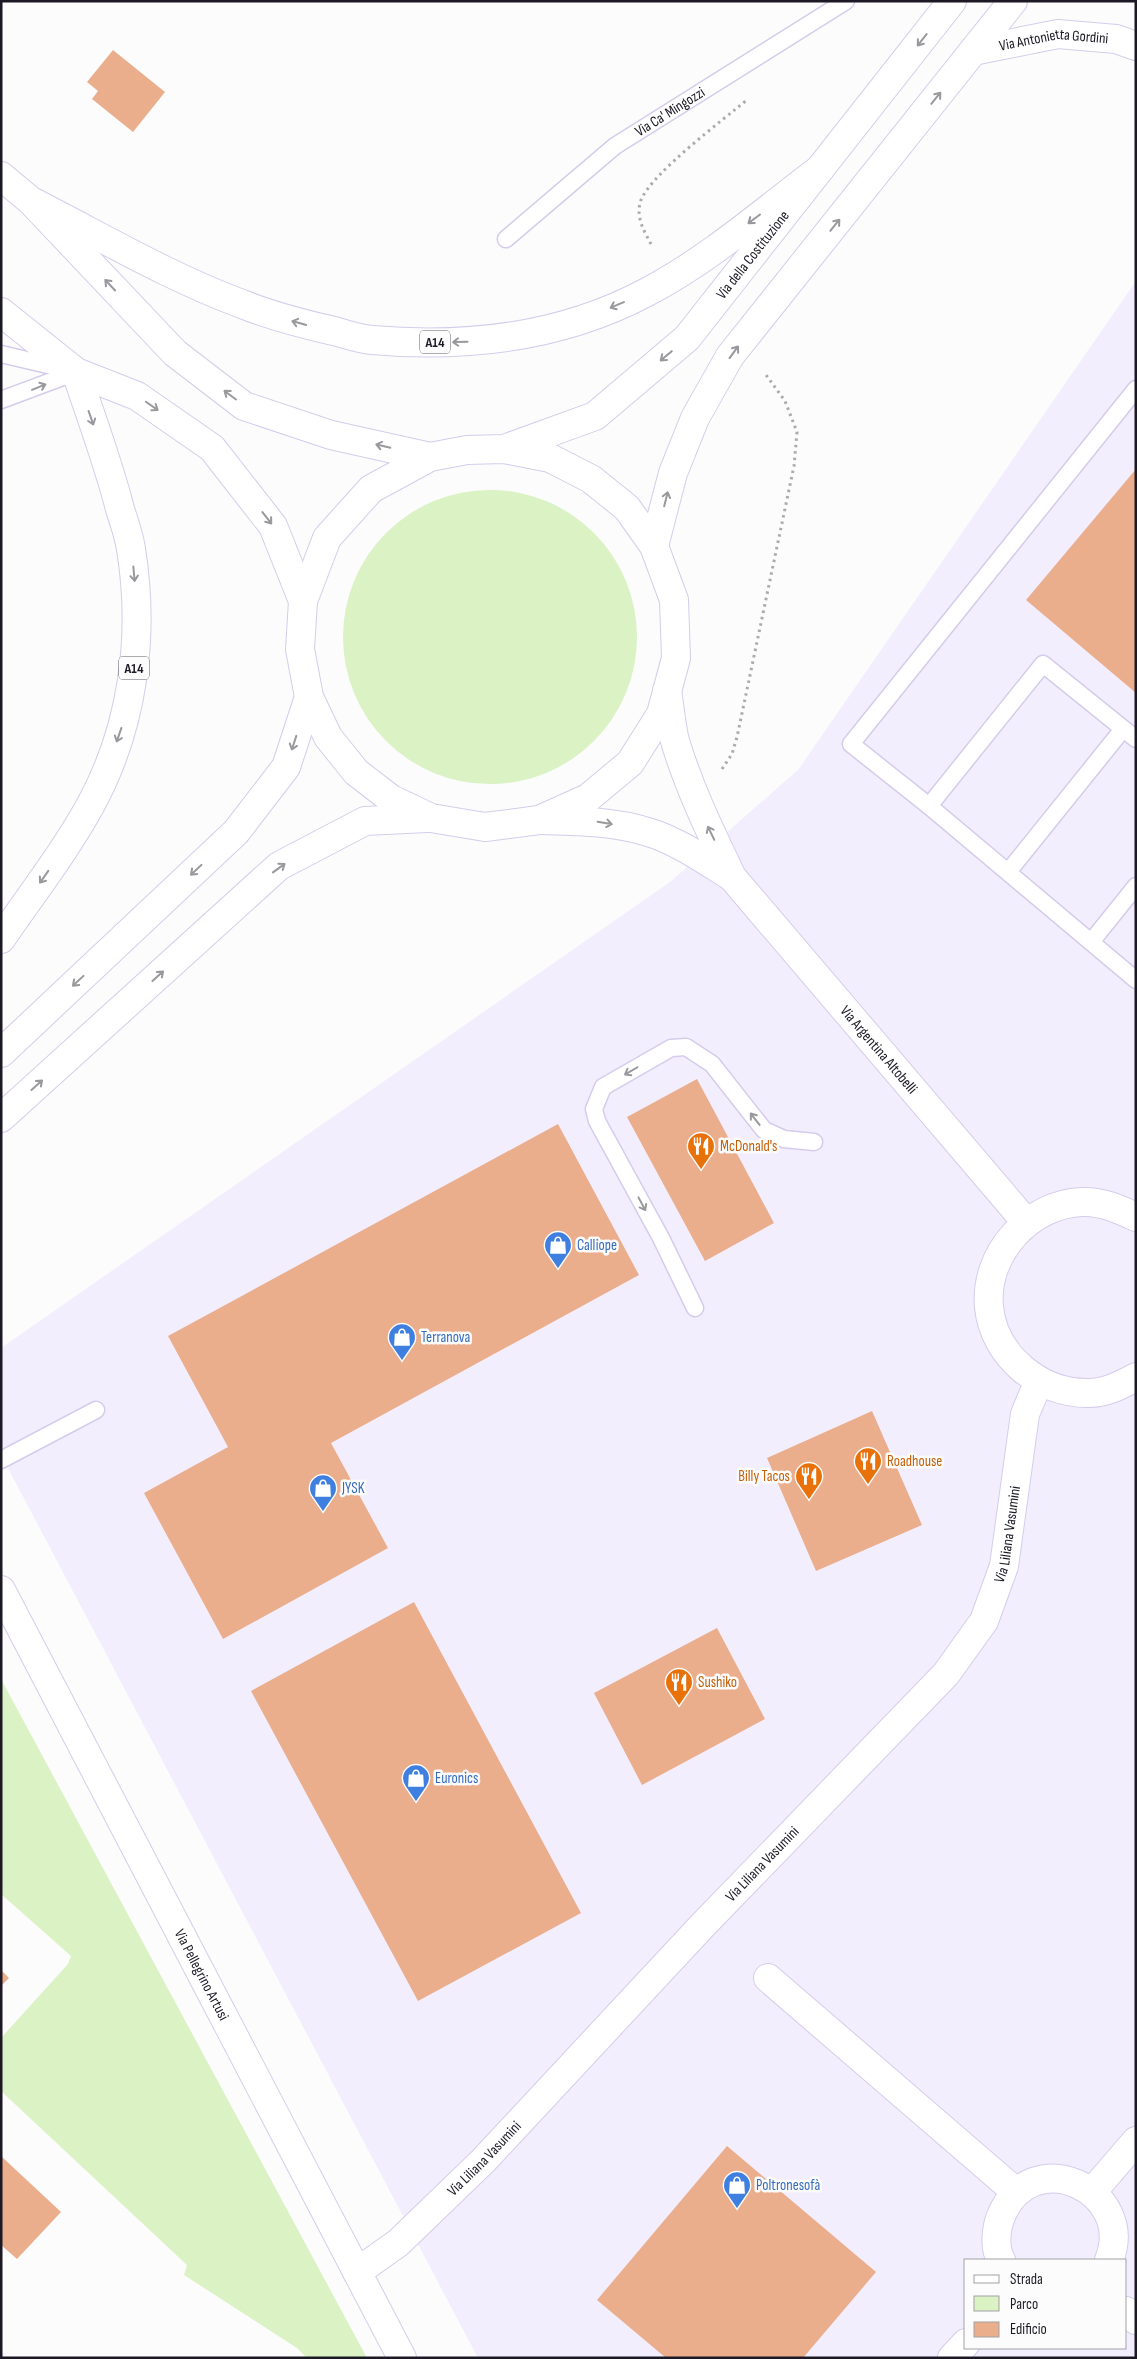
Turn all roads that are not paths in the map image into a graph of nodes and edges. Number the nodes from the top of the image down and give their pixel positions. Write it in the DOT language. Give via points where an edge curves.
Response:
graph roads {
  1 [pos="846,1"];
  2 [pos="952,1"];
  3 [pos="1013,1"];
  4 [pos="1136,46"];
  5 [pos="973,51"];
  6 [pos="820,168"];
  7 [pos="1,176"];
  8 [pos="31,201"];
  9 [pos="506,239"];
  10 [pos="1,312"];
  11 [pos="1,354"];
  12 [pos="76,372"];
  13 [pos="1136,389"];
  14 [pos="1,400"];
  15 [pos="504,449"];
  16 [pos="430,457"];
  17 [pos="654,546"];
  18 [pos="303,601"];
  19 [pos="667,691"];
  20 [pos="309,697"];
  21 [pos="1130,734"];
  22 [pos="929,806"];
  23 [pos="431,818"];
  24 [pos="538,820"];
  25 [pos="1008,872"];
  26 [pos="732,877"];
  27 [pos="1136,886"];
  28 [pos="1,938"];
  29 [pos="1091,942"];
  30 [pos="1136,980"];
  31 [pos="1,1053"];
  32 [pos="1,1118"];
  33 [pos="814,1142"];
  34 [pos="1136,1217"];
  35 [pos="1026,1222"];
  36 [pos="695,1308"];
  37 [pos="1136,1377"];
  38 [pos="1038,1381"];
  39 [pos="96,1410"];
  40 [pos="1,1460"];
  41 [pos="1,1590"];
  42 [pos="768,1978"];
  43 [pos="1136,2140"];
  44 [pos="1093,2191"];
  45 [pos="1016,2192"];
  46 [pos="1002,2259"];
  47 [pos="1109,2259"];
  48 [pos="357,2272"];
  49 [pos="964,2345"];
  50 [pos="402,2358"];
  51 [pos="952,2358"];
  1 -- 9 [label="lane, Via Ca' Mingozzi" via="615,146"];
  2 -- 6 [label="main road, Via della Costituzione, one-way"];
  3 -- 5 [label="main road"];
  4 -- 5 [label="main road, Via Antonietta Gordini" via="1116,39 1058,34"];
  17 -- 5 [label="main road, one-way" via="677,464 695,418 730,356"];
  6 -- 8 [label="main road, A14, one-way" via="704,257 646,293 598,313 535,333 463,343 370,340 250,307 175,275"];
  6 -- 15 [label="main road, Via della Costituzione, one-way" via="687,338 595,416"];
  7 -- 8 [label="main road, A14"];
  16 -- 8 [label="main road, one-way" via="331,435 244,406 174,353"];
  10 -- 12 [label="main road"];
  11 -- 12 [label="lane"];
  14 -- 12 [label="lane, one-way"];
  12 -- 18 [label="main road, one-way" via="138,396 212,448 272,526"];
  12 -- 28 [label="main road, A14, one-way" via="113,482 131,548 137,613 135,663 123,725 109,766 90,806"];
  13 -- 22 [label="lane" via="851,744"];
  15 -- 16 [label="main road" via="467,450"];
  15 -- 17 [label="main road" via="550,458 592,479 627,508"];
  16 -- 18 [label="main road" via="372,489 327,538"];
  17 -- 19 [label="main road" via="674,600 676,658"];
  18 -- 20 [label="main road" via="300,649"];
  19 -- 24 [label="main road" via="661,714 630,763 588,798"];
  26 -- 19 [label="main road, Via Argentina Altobelli, one-way" via="683,766"];
  20 -- 23 [label="main road" via="328,737 356,772 391,799"];
  20 -- 31 [label="main road, one-way" via="286,767 236,832"];
  21 -- 22 [label="lane" via="1043,664"];
  21 -- 25 [label="lane"];
  22 -- 25 [label="lane"];
  23 -- 24 [label="main road" via="485,827"];
  32 -- 23 [label="main road, one-way" via="279,866 365,821"];
  24 -- 26 [label="main road, Via Argentina Altobelli, one-way" via="593,821 648,832 686,849"];
  25 -- 29 [label="lane"];
  26 -- 35 [label="main road, Via Argentina Altobelli"];
  27 -- 29 [label="lane"];
  29 -- 30 [label="lane"];
  33 -- 36 [label="lane, one-way" via="784,1140 764,1130 712,1064 686,1047 671,1048 604,1087 594,1109 598,1121"];
  34 -- 35 [label="main road" via="1112,1205 1082,1202 1052,1207"];
  35 -- 38 [label="main road" via="1004,1246 991,1277 989,1307 998,1337 1014,1362"];
  37 -- 38 [label="main road" via="1117,1387 1091,1393 1064,1391"];
  38 -- 48 [label="main road, Via Liliana Vasumini" via="1026,1414 1004,1566 984,1621 946,1674 700,1926 483,2161 398,2243"];
  39 -- 40 [label="lane"];
  41 -- 48 [label="main road, Via Pellegrino Artusi"];
  42 -- 45 [label="main road"];
  43 -- 44 [label="main road"];
  44 -- 45 [label="main road" via="1079,2182 1054,2178 1030,2183"];
  44 -- 47 [label="main road" via="1112,2220 1114,2236"];
  45 -- 46 [label="main road" via="998,2222 997,2240"];
  48 -- 50 [label="main road, Via Pellegrino Artusi"];
  49 -- 51 [label="main road"];
}
